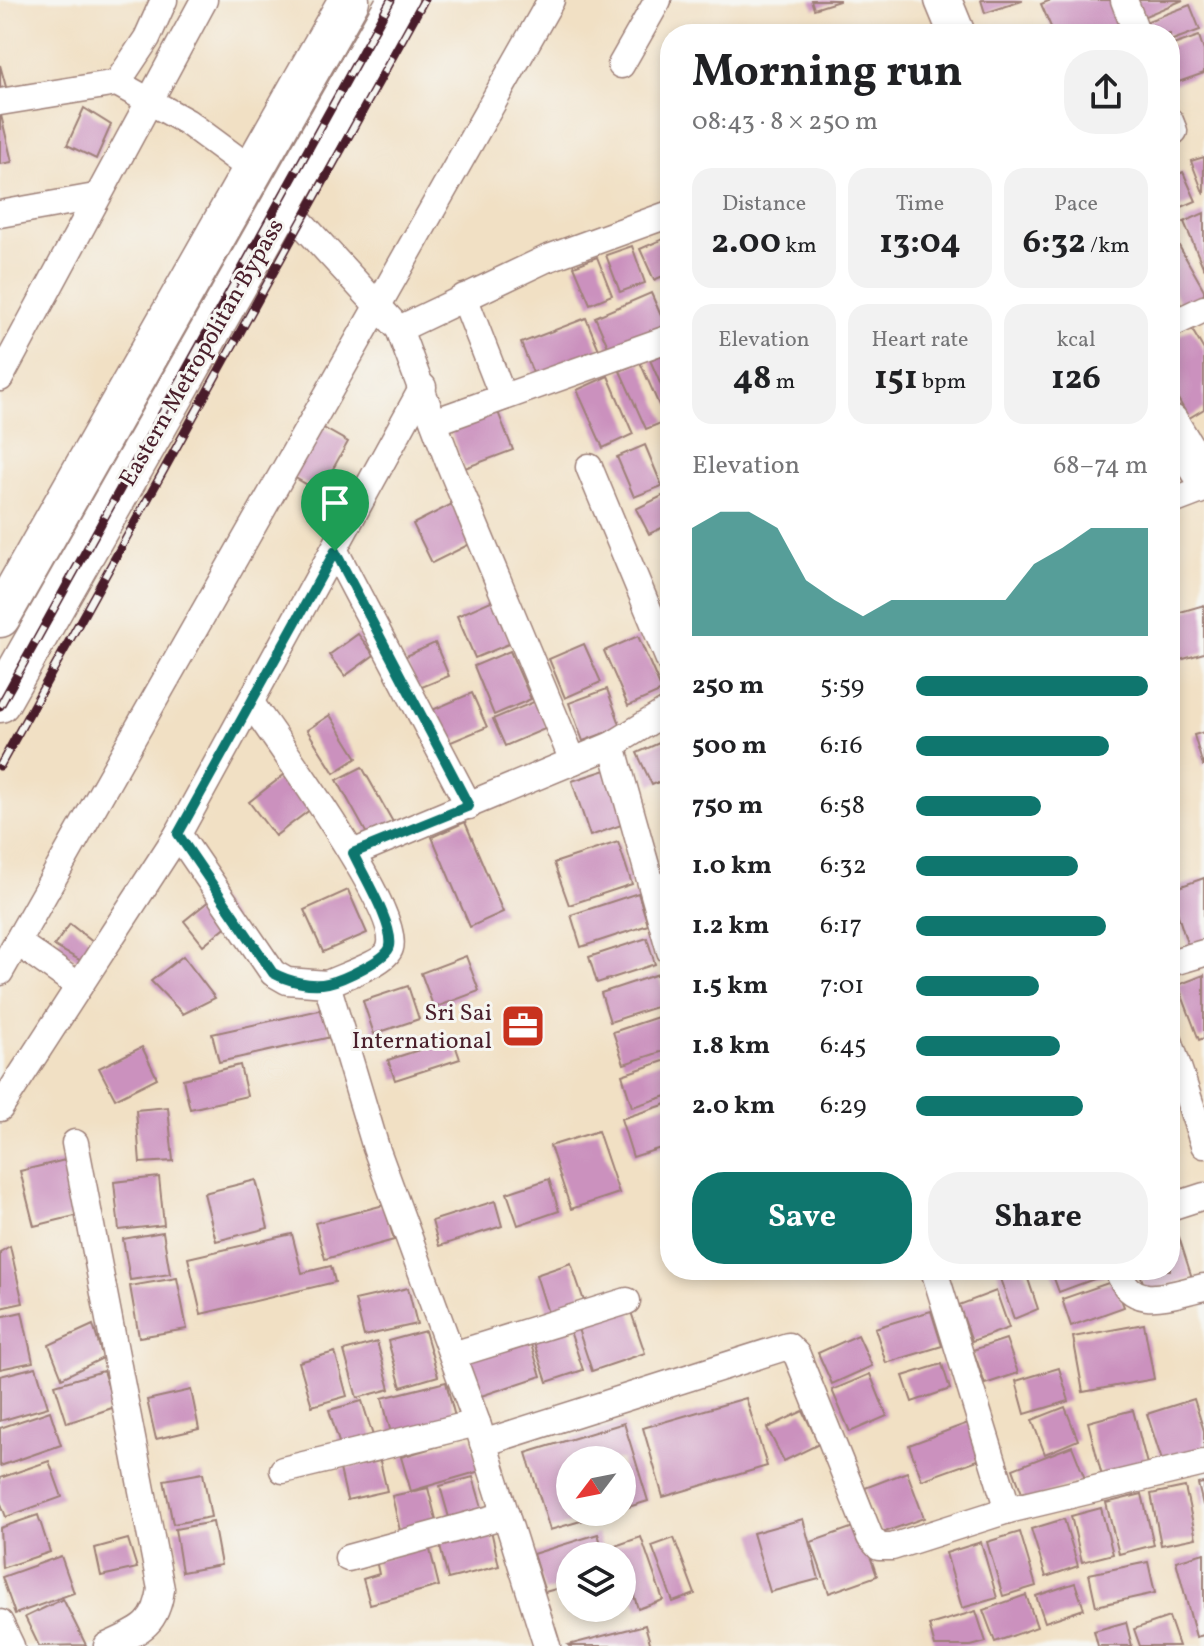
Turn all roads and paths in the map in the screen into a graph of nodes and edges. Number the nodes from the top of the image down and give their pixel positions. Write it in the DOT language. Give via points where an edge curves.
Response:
graph roads {
  1 [pos="164,0"];
  2 [pos="204,0"];
  3 [pos="349,0"];
  4 [pos="398,0"];
  5 [pos="551,0"];
  6 [pos="658,0"];
  7 [pos="943,0"];
  8 [pos="1124,0"];
  9 [pos="953,24"];
  10 [pos="1133,24"];
  11 [pos="621,65"];
  12 [pos="117,83"];
  13 [pos="149,100"];
  14 [pos="0,102"];
  15 [pos="252,170"];
  16 [pos="95,197"];
  17 [pos="285,205"];
  18 [pos="0,214"];
  19 [pos="660,218"];
  20 [pos="464,297"];
  21 [pos="380,305"];
  22 [pos="1204,309"];
  23 [pos="1180,320"];
  24 [pos="399,329"];
  25 [pos="660,342"];
  26 [pos="0,378"];
  27 [pos="423,387"];
  28 [pos="503,397"];
  29 [pos="434,422"];
  30 [pos="1180,438"];
  31 [pos="589,467"];
  32 [pos="1204,478"];
  33 [pos="1204,489"];
  34 [pos="1180,498"];
  35 [pos="335,551"];
  36 [pos="0,617"];
  37 [pos="660,638"];
  38 [pos="0,702"];
  39 [pos="251,703"];
  40 [pos="660,715"];
  41 [pos="612,745"];
  42 [pos="573,761"];
  43 [pos="469,806"];
  44 [pos="178,834"];
  45 [pos="353,853"];
  46 [pos="660,915"];
  47 [pos="17,942"];
  48 [pos="1204,953"];
  49 [pos="1180,960"];
  50 [pos="0,972"];
  51 [pos="327,984"];
  52 [pos="79,986"];
  53 [pos="1180,1073"];
  54 [pos="8,1079"];
  55 [pos="0,1108"];
  56 [pos="75,1143"];
  57 [pos="1204,1145"];
  58 [pos="1204,1196"];
  59 [pos="1180,1204"];
  60 [pos="937,1280"];
  61 [pos="1121,1280"];
  62 [pos="1204,1287"];
  63 [pos="627,1301"];
  64 [pos="453,1355"];
  65 [pos="480,1433"];
  66 [pos="1204,1463"];
  67 [pos="283,1470"];
  68 [pos="1008,1510"];
  69 [pos="506,1515"];
  70 [pos="348,1558"];
  71 [pos="0,1623"];
  72 [pos="11,1646"];
  73 [pos="107,1646"];
  74 [pos="547,1646"];
  1 -- 12 [label="street"];
  2 -- 13 [label="street"];
  3 -- 15 [label="main road"];
  4 -- 17 [label="main road, Eastern Metropolitan Bypass"];
  5 -- 21 [label="street"];
  6 -- 11 [label="street"];
  7 -- 9 [label="street"];
  8 -- 10 [label="street"];
  12 -- 13 [label="street"];
  12 -- 14 [label="street"];
  13 -- 15 [label="street"];
  13 -- 16 [label="street"];
  15 -- 36 [label="main road"];
  16 -- 18 [label="street"];
  16 -- 26 [label="street"];
  17 -- 21 [label="street"];
  17 -- 38 [label="main road, Eastern Metropolitan Bypass"];
  19 -- 20 [label="street" via="546,259"];
  20 -- 24 [label="street"];
  20 -- 28 [label="street"];
  21 -- 24 [label="street"];
  21 -- 47 [label="street"];
  22 -- 23 [label="street"];
  24 -- 27 [label="street"];
  25 -- 28 [label="street"];
  27 -- 29 [label="street"];
  27 -- 35 [label="street"];
  28 -- 29 [label="street"];
  29 -- 42 [label="street"];
  30 -- 32 [label="street"];
  31 -- 37 [label="street"];
  33 -- 34 [label="street"];
  35 -- 39 [label="street"];
  35 -- 43 [label="street"];
  39 -- 44 [label="street"];
  39 -- 45 [label="street"];
  40 -- 41 [label="street"];
  41 -- 42 [label="street"];
  41 -- 46 [label="street"];
  42 -- 43 [label="street"];
  43 -- 45 [label="street"];
  44 -- 51 [label="street" via="273,973 287,981"];
  44 -- 52 [label="street"];
  45 -- 51 [label="street" via="390,933 390,948 383,959"];
  47 -- 50 [label="street"];
  47 -- 52 [label="street"];
  48 -- 49 [label="street"];
  51 -- 64 [label="street" via="376,1148"];
  52 -- 54 [label="street"];
  53 -- 57 [label="street"];
  54 -- 55 [label="street"];
  56 -- 73 [label="street" via="161,1589 158,1613 140,1631"];
  58 -- 59 [label="street"];
  60 -- 68 [label="street"];
  61 -- 62 [label="street" via="1135,1296 1152,1298"];
  63 -- 64 [label="street"];
  64 -- 65 [label="street"];
  65 -- 67 [label="street"];
  65 -- 68 [label="street" via="788,1346 797,1355 870,1537 879,1547"];
  65 -- 69 [label="street"];
  66 -- 68 [label="street"];
  69 -- 70 [label="street"];
  69 -- 74 [label="street"];
  71 -- 72 [label="street"];
}
